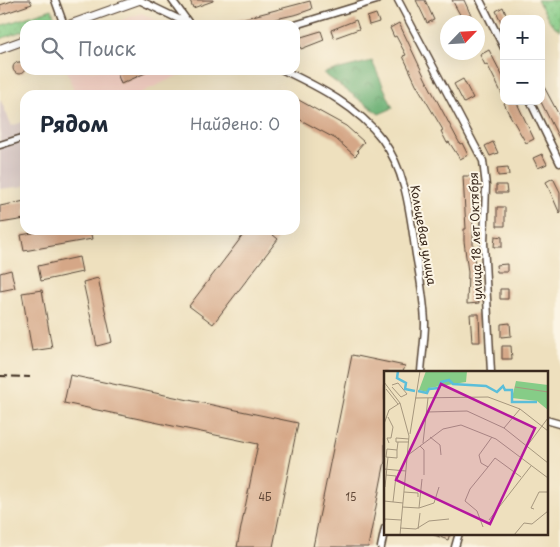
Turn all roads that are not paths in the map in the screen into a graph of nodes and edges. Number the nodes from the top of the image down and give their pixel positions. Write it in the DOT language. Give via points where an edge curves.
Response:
graph roads {
  1 [pos="55,0"];
  2 [pos="139,0"];
  3 [pos="172,0"];
  4 [pos="377,0"];
  5 [pos="398,0"];
  6 [pos="480,0"];
  7 [pos="62,20"];
  8 [pos="83,20"];
  9 [pos="181,20"];
  10 [pos="187,20"];
  11 [pos="300,23"];
  12 [pos="500,40"];
  13 [pos="20,42"];
  14 [pos="0,49"];
  15 [pos="294,75"];
  16 [pos="532,105"];
  17 [pos="20,139"];
  18 [pos="0,145"];
  19 [pos="560,163"];
  20 [pos="421,371"];
  21 [pos="491,371"];
  22 [pos="384,533"];
  23 [pos="459,534"];
  24 [pos="381,547"];
  25 [pos="455,547"];
  1 -- 7 [label="street"];
  2 -- 8 [label="main road"];
  2 -- 9 [label="street"];
  3 -- 10 [label="street"];
  4 -- 11 [label="street"];
  5 -- 21 [label="street, улица 18 лет Октября" via="483,161"];
  6 -- 12 [label="street"];
  13 -- 14 [label="main road"];
  15 -- 20 [label="street, Кольцевая улица" via="318,87 361,117 381,138 396,162 408,198 423,298 425,322"];
  16 -- 19 [label="street"];
  17 -- 18 [label="street"];
  22 -- 24 [label="street"];
  23 -- 25 [label="street"];
}
